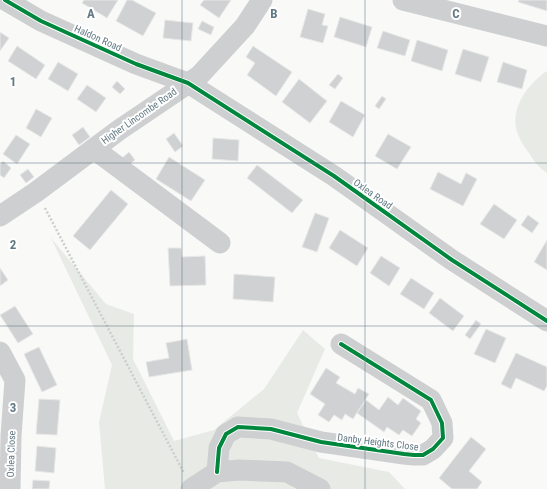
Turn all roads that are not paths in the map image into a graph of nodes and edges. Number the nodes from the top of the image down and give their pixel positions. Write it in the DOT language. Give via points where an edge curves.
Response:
graph roads {
  1 [pos="5,0"];
  2 [pos="262,0"];
  3 [pos="403,0"];
  4 [pos="547,36"];
  5 [pos="188,82"];
  6 [pos="94,149"];
  7 [pos="0,216"];
  8 [pos="220,243"];
  9 [pos="547,321"];
  10 [pos="341,344"];
  11 [pos="0,352"];
  12 [pos="217,472"];
  13 [pos="191,488"];
  14 [pos="10,489"];
  15 [pos="320,489"];
  1 -- 5 [label="street, Haldon Road" via="48,25 136,64"];
  2 -- 5 [label="street, Higher Lincombe Road" via="245,26 199,76"];
  3 -- 4 [label="street"];
  5 -- 6 [label="street, Higher Lincombe Road"];
  5 -- 9 [label="street, Oxlea Road" via="334,176 452,260"];
  6 -- 7 [label="street, Higher Lincombe Road"];
  6 -- 8 [label="street"];
  10 -- 12 [label="street, Danby Heights Close" via="431,400 442,423 443,438 433,449 423,455 404,454 321,442 271,429 238,427 226,434 219,448"];
  11 -- 14 [label="street, Oxlea Close" via="15,380"];
  12 -- 13 [label="street"];
  12 -- 15 [label="street" via="287,472"];
}
